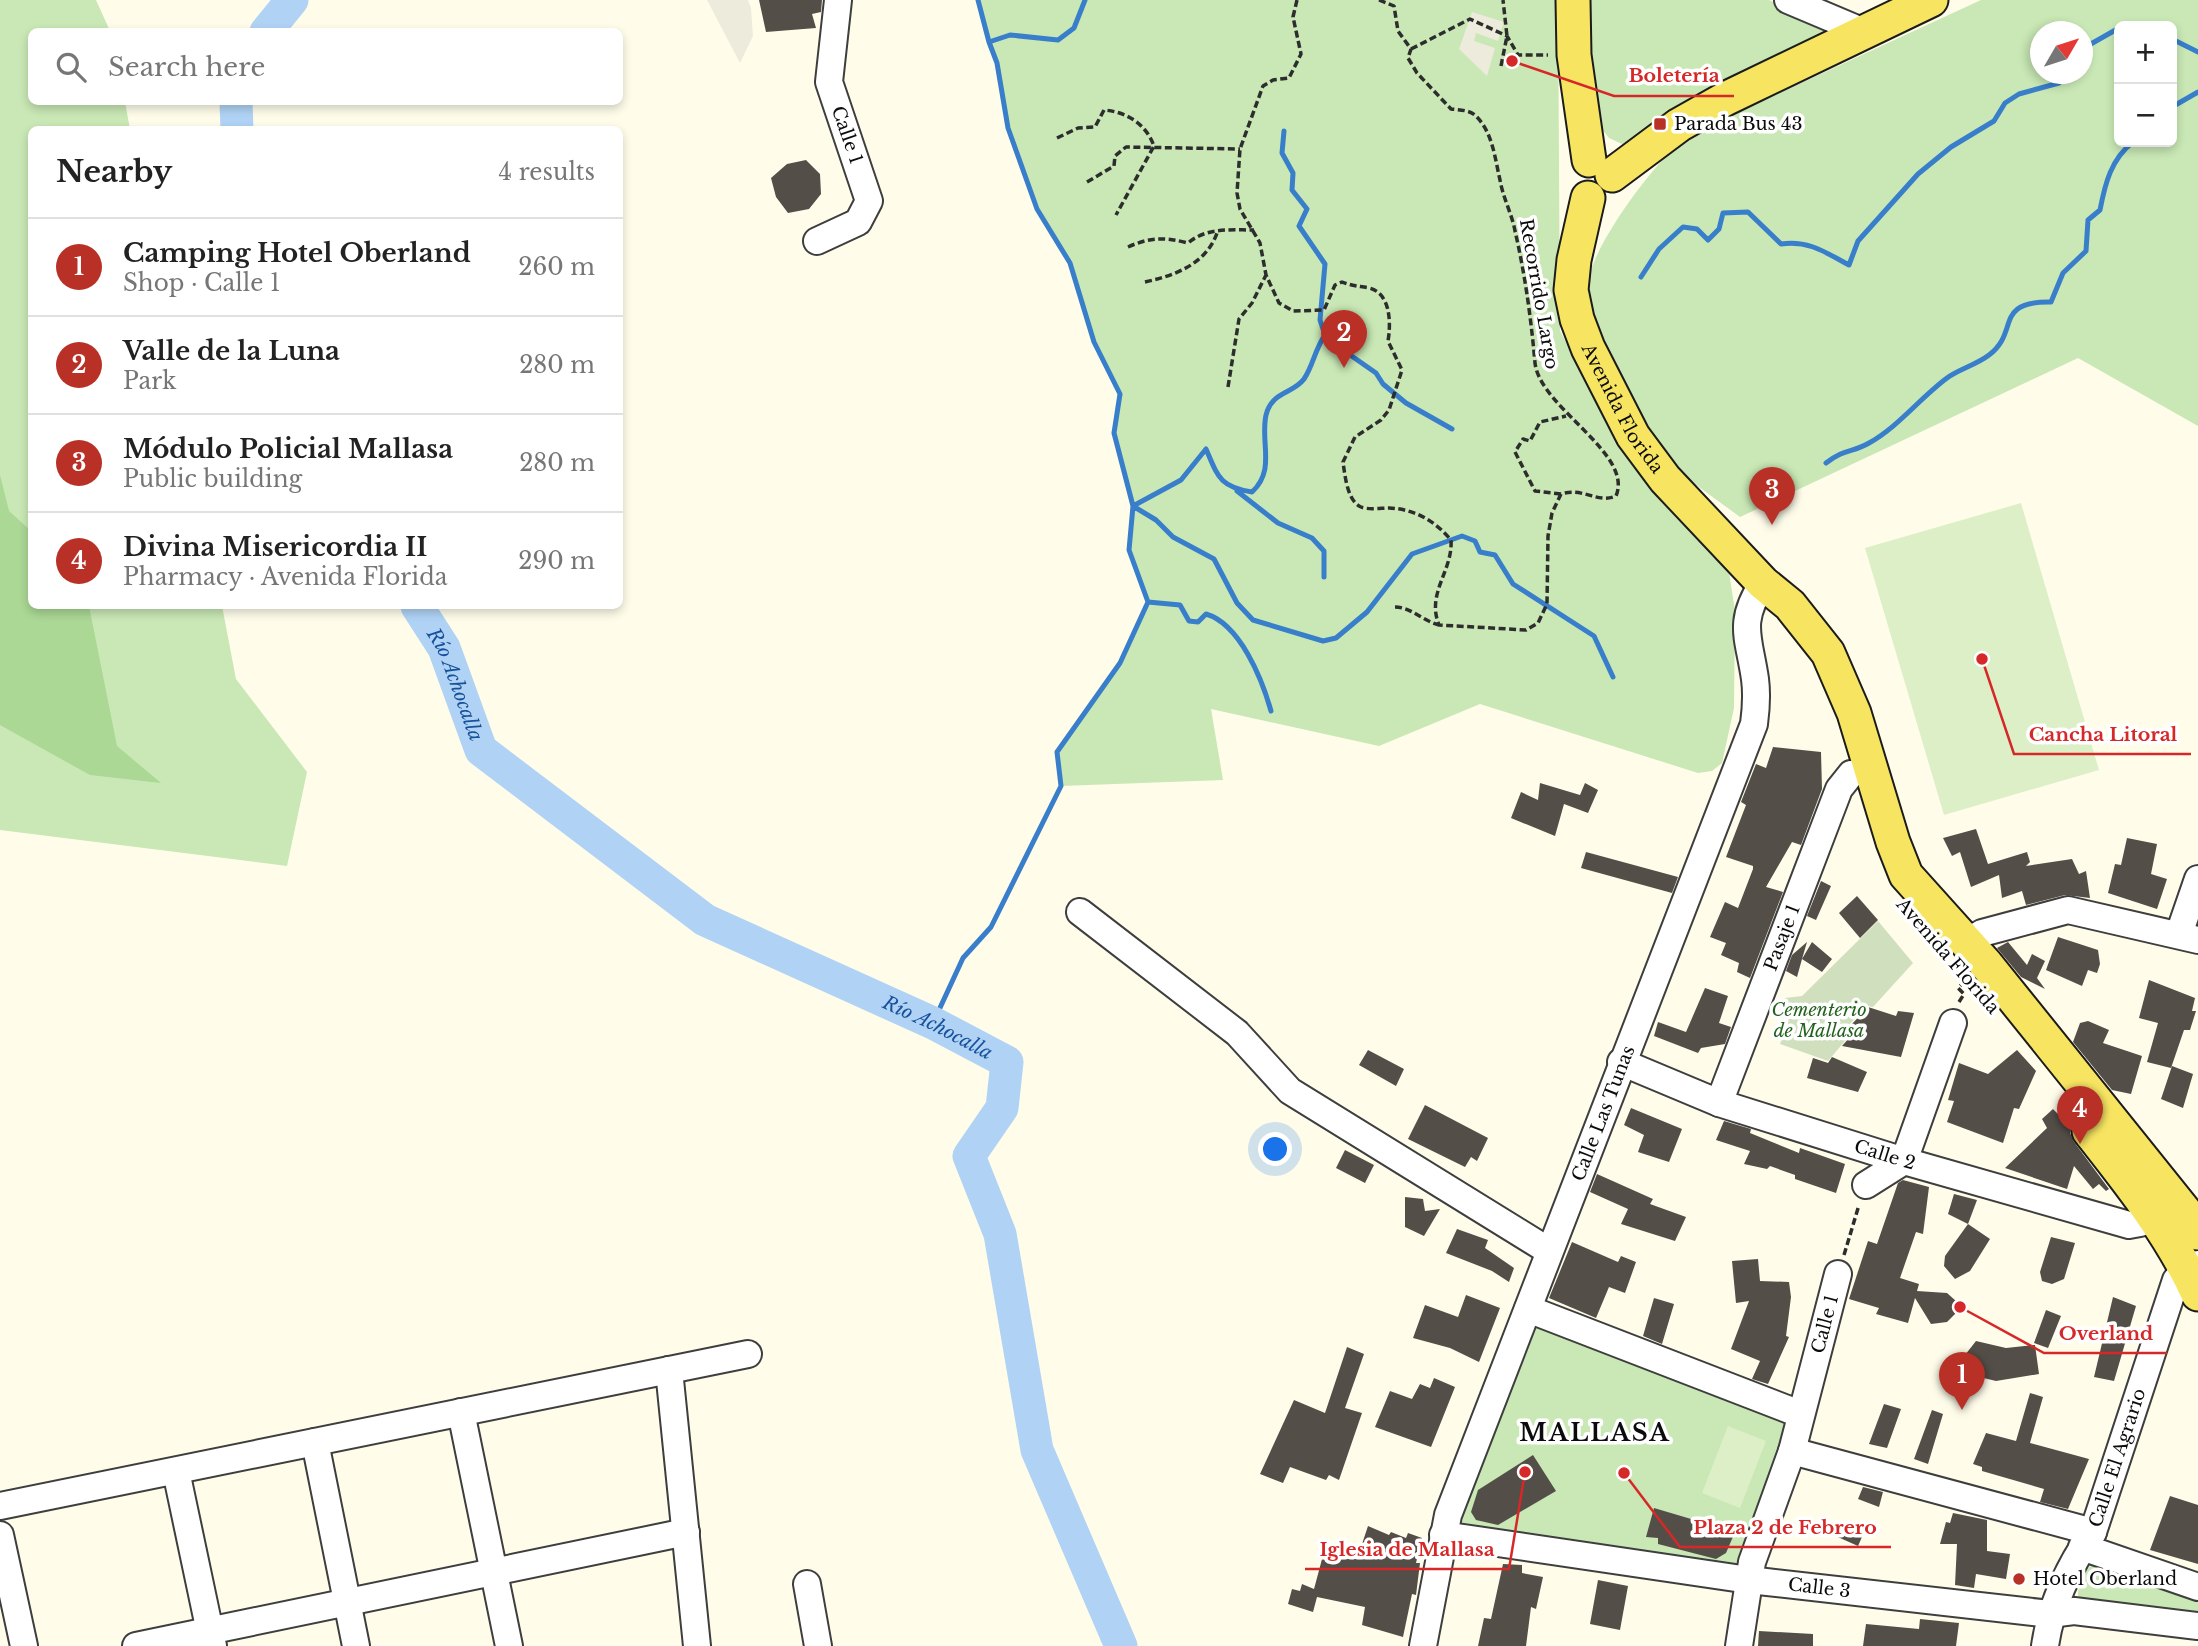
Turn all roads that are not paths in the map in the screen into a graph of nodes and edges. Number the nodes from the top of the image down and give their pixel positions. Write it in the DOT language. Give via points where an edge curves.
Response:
graph roads {
  1 [pos="838,0"];
  2 [pos="1573,0"];
  3 [pos="1788,0"];
  4 [pos="1931,0"];
  5 [pos="1864,32"];
  6 [pos="1601,168"];
  7 [pos="817,241"];
  8 [pos="1763,583"];
  9 [pos="1861,772"];
  10 [pos="2198,879"];
  11 [pos="1080,912"];
  12 [pos="2188,937"];
  13 [pos="1960,962"];
  14 [pos="1953,1023"];
  15 [pos="1621,1062"];
  16 [pos="1719,1103"];
  17 [pos="1904,1161"];
  18 [pos="1866,1185"];
  19 [pos="2181,1222"];
  20 [pos="1549,1251"];
  21 [pos="1838,1274"];
  22 [pos="2194,1275"];
  23 [pos="1528,1309"];
  24 [pos="748,1354"];
  25 [pos="669,1370"];
  26 [pos="461,1412"];
  27 [pos="1800,1414"];
  28 [pos="315,1442"];
  29 [pos="1793,1451"];
  30 [pos="176,1471"];
  31 [pos="0,1506"];
  32 [pos="686,1532"];
  33 [pos="0,1535"];
  34 [pos="1443,1535"];
  35 [pos="2088,1540"];
  36 [pos="493,1572"];
  37 [pos="1749,1580"];
  38 [pos="807,1584"];
  39 [pos="2198,1587"];
  40 [pos="347,1602"];
  41 [pos="2050,1614"];
  42 [pos="2198,1626"];
  43 [pos="211,1638"];
  44 [pos="24,1646"];
  45 [pos="136,1646"];
  46 [pos="356,1646"];
  47 [pos="509,1646"];
  48 [pos="697,1646"];
  49 [pos="818,1646"];
  50 [pos="1423,1646"];
  51 [pos="1739,1646"];
  52 [pos="2045,1646"];
  1 -- 7 [label="street, Calle 1" via="829,82 869,201 858,222"];
  2 -- 6 [label="main road" via="1574,55"];
  3 -- 5 [label="street"];
  4 -- 5 [label="main road"];
  5 -- 6 [label="main road"];
  6 -- 8 [label="main road, Avenida Florida" via="1579,166 1574,177 1577,190 1588,198 1571,290 1588,348 1647,458"];
  8 -- 9 [label="main road, Avenida Florida" via="1812,667"];
  8 -- 15 [label="street, Calle Las Tunas" via="1749,604 1744,629 1755,680 1754,724"];
  9 -- 13 [label="main road, Avenida Florida" via="1875,858 1887,883"];
  9 -- 16 [label="street, Pasaje 1" via="1839,789"];
  10 -- 12 [label="street"];
  11 -- 20 [label="street" via="1237,1032 1290,1091"];
  12 -- 13 [label="street" via="2068,910 1982,933"];
  13 -- 19 [label="main road, Avenida Florida"];
  14 -- 17 [label="street"];
  15 -- 16 [label="street, Calle 2"];
  15 -- 20 [label="street, Calle Las Tunas"];
  16 -- 17 [label="street, Calle 2"];
  17 -- 18 [label="street"];
  17 -- 19 [label="street, Calle 2" via="2129,1225"];
  19 -- 22 [label="main road, Avenida Florida"];
  20 -- 23 [label="street, Calle Las Tunas"];
  21 -- 27 [label="street, Calle 1"];
  22 -- 35 [label="street, Calle El Agrario" via="2176,1280"];
  23 -- 27 [label="street"];
  23 -- 34 [label="street, Calle Las Tunas"];
  24 -- 25 [label="street"];
  25 -- 26 [label="street"];
  25 -- 32 [label="street"];
  26 -- 28 [label="street"];
  26 -- 36 [label="street"];
  27 -- 29 [label="street, Calle 1"];
  28 -- 30 [label="street"];
  28 -- 40 [label="street"];
  29 -- 35 [label="street"];
  29 -- 37 [label="street, Calle 1"];
  30 -- 31 [label="street"];
  30 -- 43 [label="street"];
  32 -- 36 [label="street"];
  32 -- 48 [label="street"];
  33 -- 44 [label="street"];
  34 -- 37 [label="street, Calle 3"];
  34 -- 50 [label="street, Calle Las Tunas"];
  35 -- 39 [label="street"];
  35 -- 41 [label="street, Calle El Agrario"];
  36 -- 40 [label="street"];
  36 -- 47 [label="street"];
  37 -- 41 [label="street, Calle 3"];
  37 -- 51 [label="street, Calle 1"];
  38 -- 49 [label="street"];
  40 -- 43 [label="street"];
  40 -- 46 [label="street"];
  41 -- 42 [label="street, Calle 3" via="2074,1611"];
  41 -- 52 [label="street, Calle El Agrario"];
  43 -- 45 [label="street"];
}
